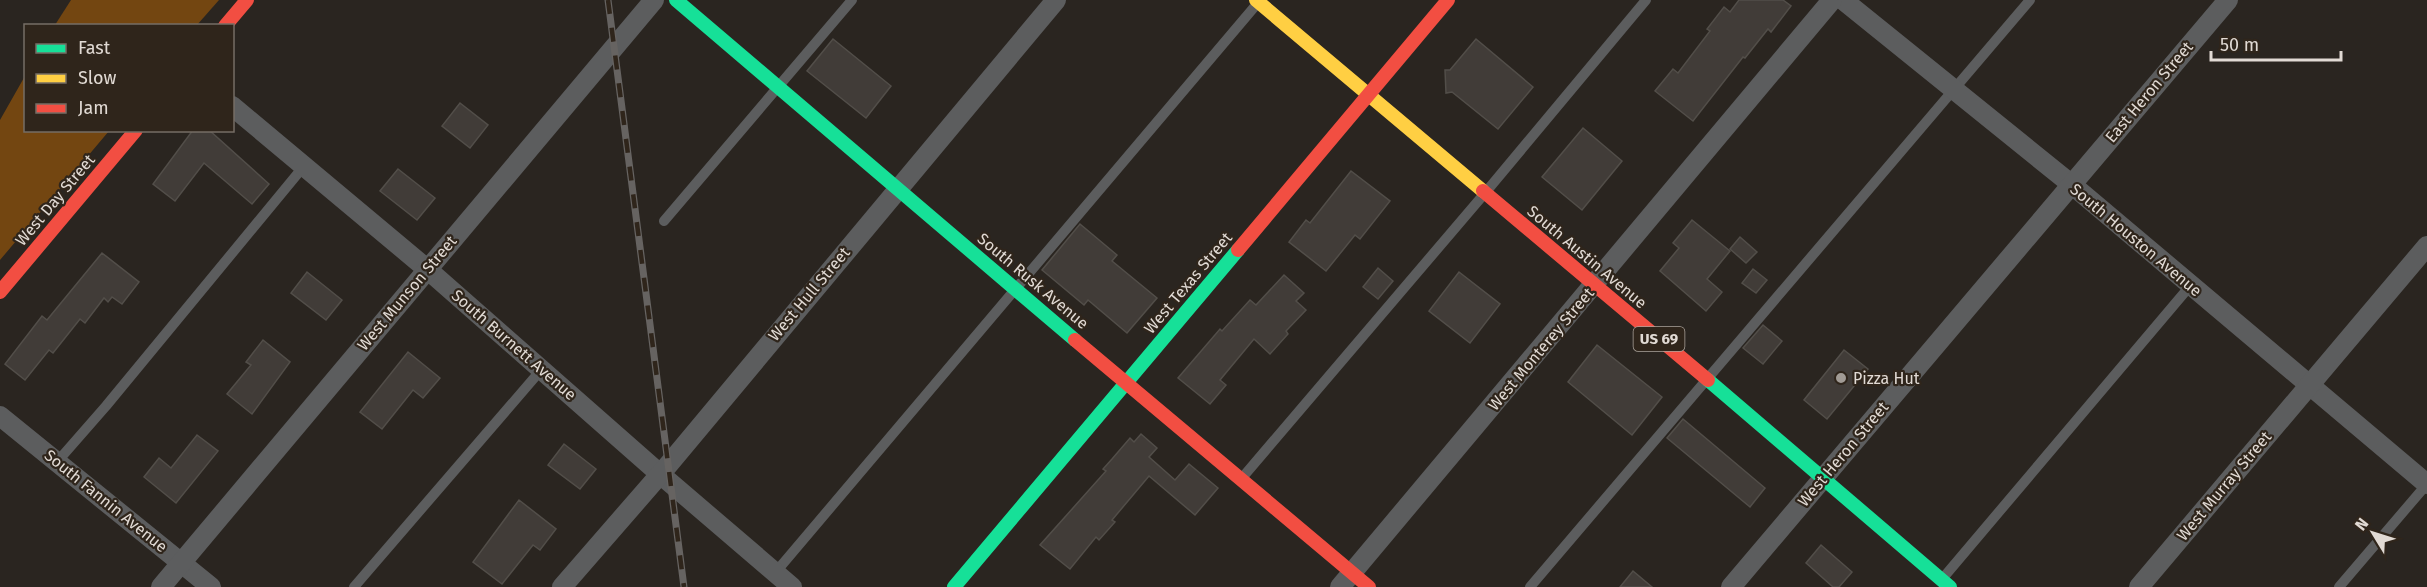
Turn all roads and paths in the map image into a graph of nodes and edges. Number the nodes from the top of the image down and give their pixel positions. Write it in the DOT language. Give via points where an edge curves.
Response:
graph roads {
  1 [pos="247,0"];
  2 [pos="654,0"];
  3 [pos="676,0"];
  4 [pos="852,0"];
  5 [pos="1056,0"];
  6 [pos="1448,0"];
  7 [pos="1646,0"];
  8 [pos="1832,0"];
  9 [pos="1843,0"];
  10 [pos="2030,0"];
  11 [pos="2228,0"];
  12 [pos="1259,1"];
  13 [pos="227,24"];
  14 [pos="778,87"];
  15 [pos="1954,90"];
  16 [pos="1367,94"];
  17 [pos="234,108"];
  18 [pos="134,132"];
  19 [pos="304,166"];
  20 [pos="2070,184"];
  21 [pos="896,189"];
  22 [pos="1485,193"];
  23 [pos="664,221"];
  24 [pos="2427,246"];
  25 [pos="427,269"];
  26 [pos="1595,285"];
  27 [pos="2190,286"];
  28 [pos="1016,289"];
  29 [pos="0,292"];
  30 [pos="541,370"];
  31 [pos="1707,379"];
  32 [pos="1127,382"];
  33 [pos="2308,386"];
  34 [pos="0,416"];
  35 [pos="57,462"];
  36 [pos="660,474"];
  37 [pos="1823,477"];
  38 [pos="1241,479"];
  39 [pos="2427,484"];
  40 [pos="182,562"];
  41 [pos="775,573"];
  42 [pos="1346,580"];
  43 [pos="1942,585"];
  44 [pos="161,587"];
  45 [pos="211,587"];
  46 [pos="354,587"];
  47 [pos="562,587"];
  48 [pos="792,587"];
  49 [pos="954,587"];
  50 [pos="1369,587"];
  51 [pos="1530,587"];
  52 [pos="1731,587"];
  53 [pos="2139,587"];
  54 [pos="2339,587"];
  1 -- 13 [label="main road"];
  2 -- 25 [label="street, West Munson Street"];
  3 -- 14 [label="main road, South Rusk Avenue"];
  4 -- 14 [label="lane"];
  5 -- 21 [label="street, West Hull Street"];
  6 -- 16 [label="main road, West Texas Street"];
  7 -- 22 [label="lane"];
  8 -- 26 [label="street, West Monterey Street"];
  9 -- 15 [label="street, South Houston Avenue"];
  10 -- 15 [label="lane"];
  11 -- 20 [label="street, East Heron Street"];
  12 -- 16 [label="main road, South Austin Avenue / US 69"];
  12 -- 28 [label="lane"];
  14 -- 21 [label="main road, South Rusk Avenue"];
  14 -- 23 [label="lane"];
  15 -- 20 [label="street, South Houston Avenue"];
  15 -- 31 [label="lane"];
  16 -- 22 [label="main road, South Austin Avenue / US 69"];
  16 -- 32 [label="main road, West Texas Street"];
  17 -- 19 [label="street, South Burnett Avenue"];
  18 -- 29 [label="main road, West Day Street"];
  19 -- 25 [label="street, South Burnett Avenue"];
  19 -- 35 [label="lane"];
  20 -- 27 [label="street, South Houston Avenue"];
  20 -- 37 [label="street, West Heron Street"];
  21 -- 28 [label="main road, South Rusk Avenue"];
  21 -- 36 [label="street, West Hull Street"];
  22 -- 26 [label="main road, South Austin Avenue / US 69"];
  22 -- 38 [label="lane"];
  24 -- 33 [label="street, West Murray Street"];
  25 -- 30 [label="street, South Burnett Avenue"];
  25 -- 40 [label="street, West Munson Street"];
  26 -- 31 [label="main road, South Austin Avenue / US 69"];
  26 -- 42 [label="street, West Monterey Street"];
  27 -- 33 [label="street, South Houston Avenue"];
  27 -- 43 [label="lane"];
  28 -- 32 [label="main road, South Rusk Avenue"];
  28 -- 41 [label="lane"];
  30 -- 36 [label="street, South Burnett Avenue"];
  30 -- 46 [label="lane"];
  31 -- 37 [label="main road, South Austin Avenue / US 69"];
  31 -- 51 [label="lane"];
  32 -- 38 [label="main road, South Rusk Avenue"];
  32 -- 49 [label="main road, West Texas Street"];
  33 -- 39 [label="street, South Houston Avenue"];
  33 -- 53 [label="street, West Murray Street"];
  34 -- 35 [label="street, South Fannin Avenue"];
  35 -- 40 [label="street, South Fannin Avenue"];
  36 -- 41 [label="street, South Burnett Avenue"];
  36 -- 47 [label="street, West Hull Street"];
  37 -- 43 [label="main road, South Austin Avenue / US 69"];
  37 -- 52 [label="street, West Heron Street"];
  38 -- 42 [label="main road, South Rusk Avenue"];
  39 -- 54 [label="lane"];
  40 -- 44 [label="street, West Munson Street"];
  40 -- 45 [label="street, South Fannin Avenue"];
  41 -- 48 [label="street, South Burnett Avenue"];
  42 -- 50 [label="main road, South Rusk Avenue"];
}
